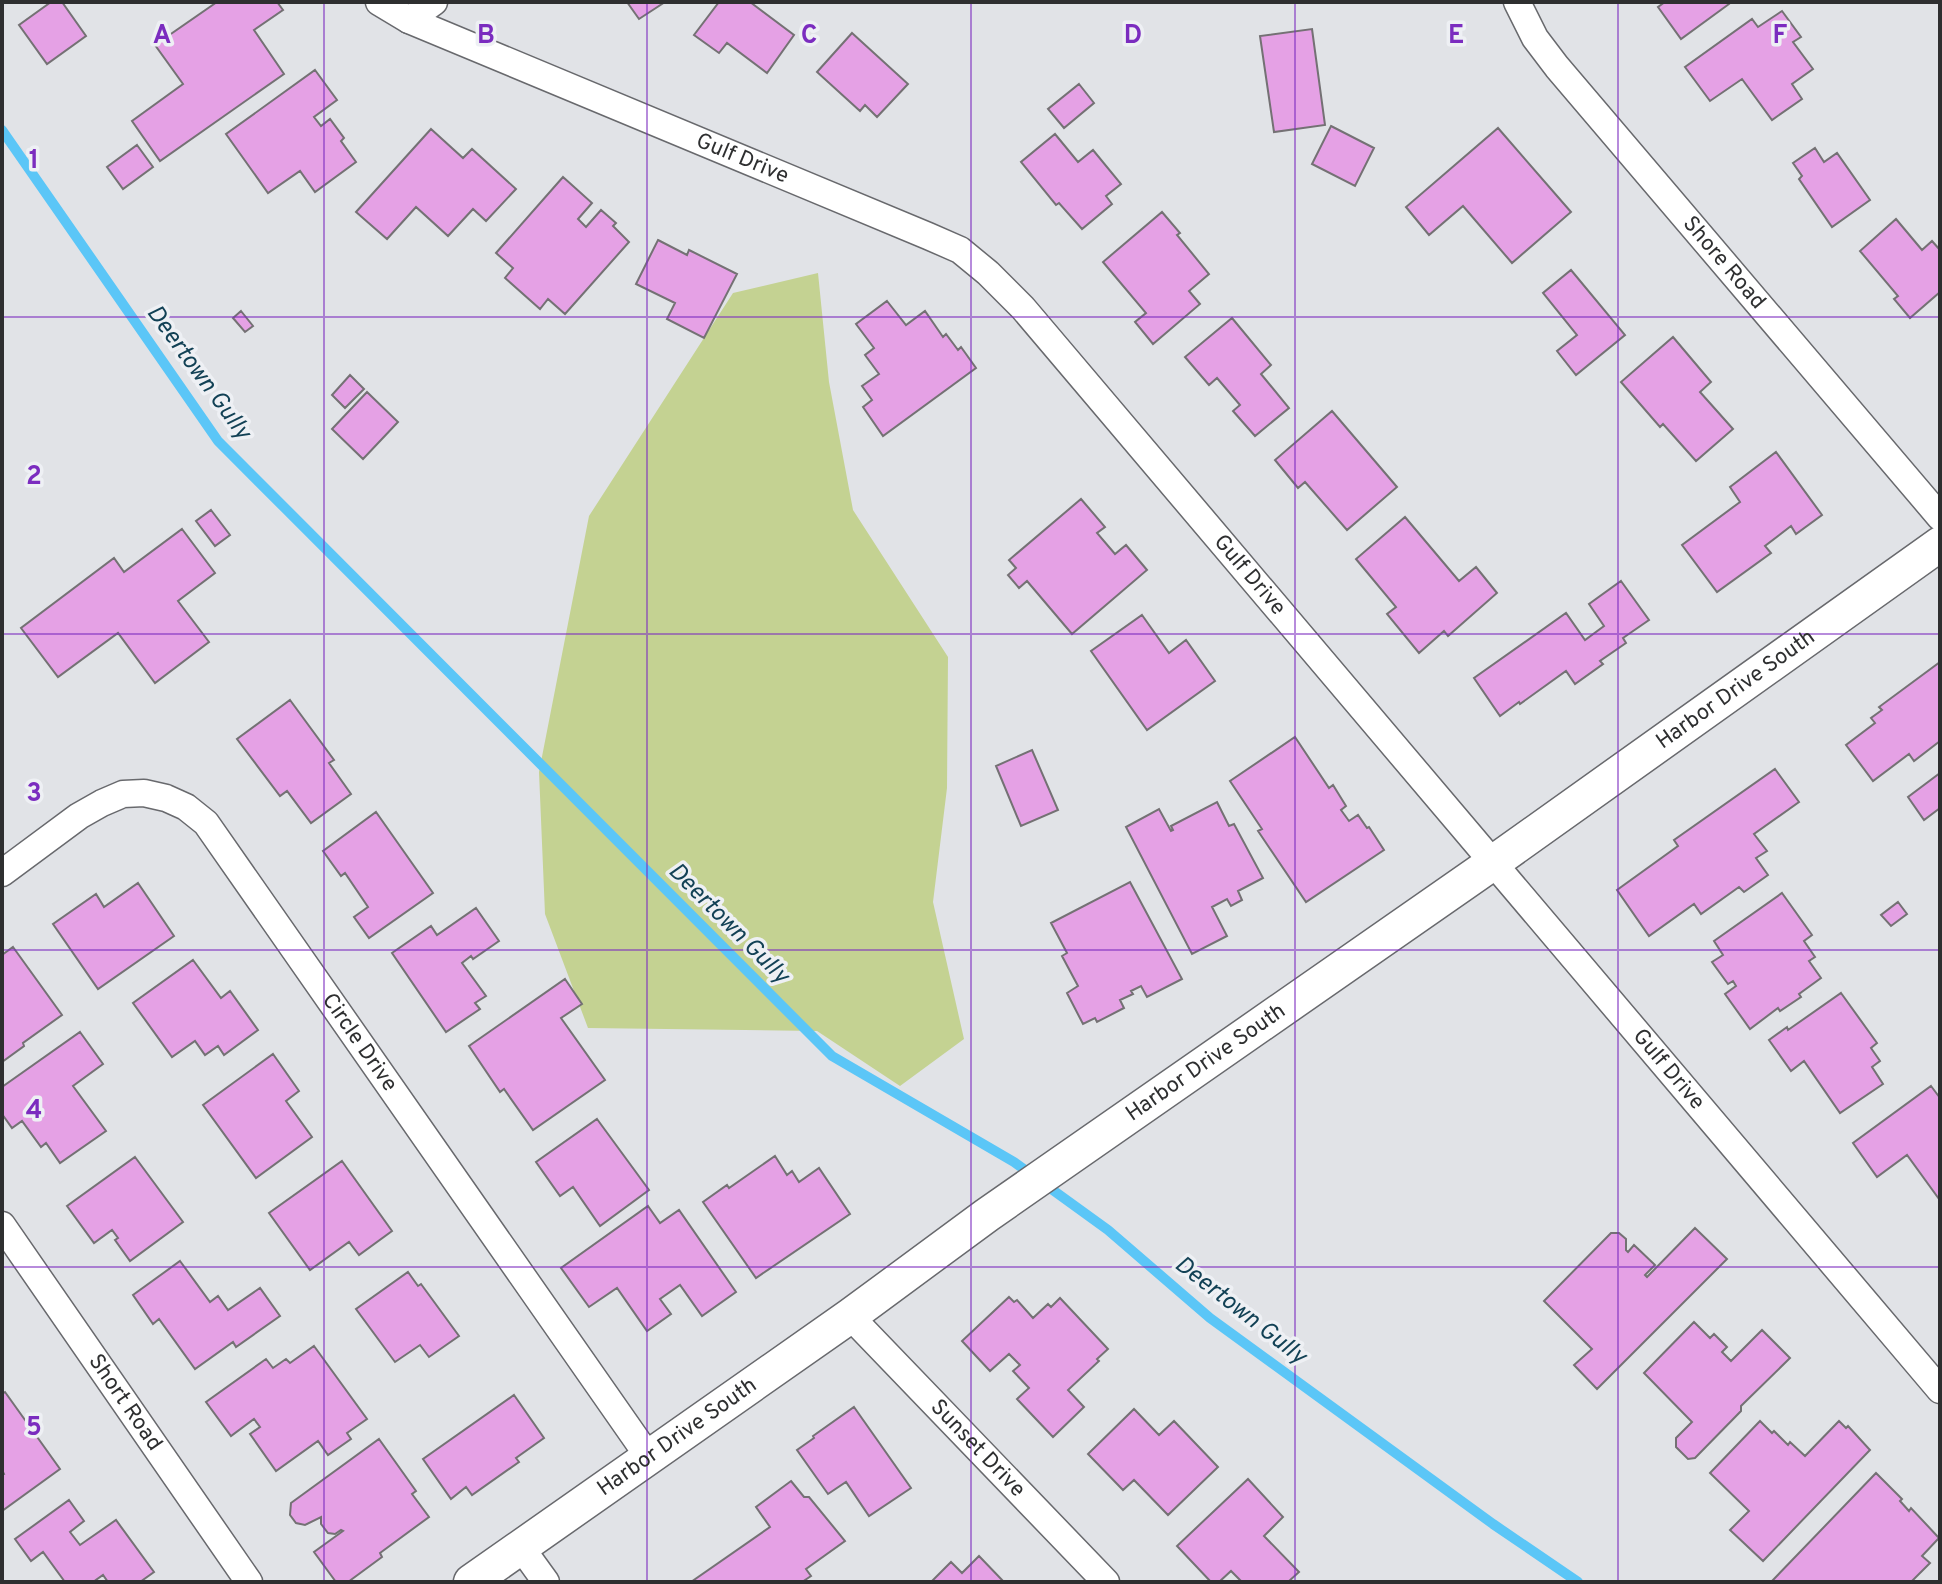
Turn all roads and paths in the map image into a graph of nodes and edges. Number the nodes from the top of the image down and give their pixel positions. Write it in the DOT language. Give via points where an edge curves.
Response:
graph roads {
  1 [pos="379,2"];
  2 [pos="434,2"];
  3 [pos="1517,2"];
  4 [pos="409,20"];
  5 [pos="1940,517"];
  6 [pos="1940,544"];
  7 [pos="1494,862"];
  8 [pos="2,873"];
  9 [pos="2,1225"];
  10 [pos="850,1316"];
  11 [pos="1940,1390"];
  12 [pos="648,1456"];
  13 [pos="520,1546"];
  14 [pos="249,1582"];
  15 [pos="471,1582"];
  16 [pos="546,1582"];
  17 [pos="1106,1582"];
  1 -- 4 [label="street, Gulf Drive"];
  2 -- 4 [label="street"];
  3 -- 5 [label="street, Shore Road" via="1557,67"];
  4 -- 7 [label="street, Gulf Drive" via="960,250 1023,308"];
  6 -- 7 [label="street, Harbor Drive South"];
  7 -- 10 [label="street, Harbor Drive South"];
  7 -- 11 [label="street, Gulf Drive"];
  8 -- 12 [label="street, Circle Drive" via="79,816 123,794 166,798 206,823"];
  9 -- 14 [label="street, Short Road"];
  10 -- 12 [label="street, Harbor Drive South"];
  10 -- 17 [label="street, Sunset Drive"];
  12 -- 13 [label="street, Harbor Drive South"];
  13 -- 15 [label="street, Harbor Drive South"];
  13 -- 16 [label="street"];
}
